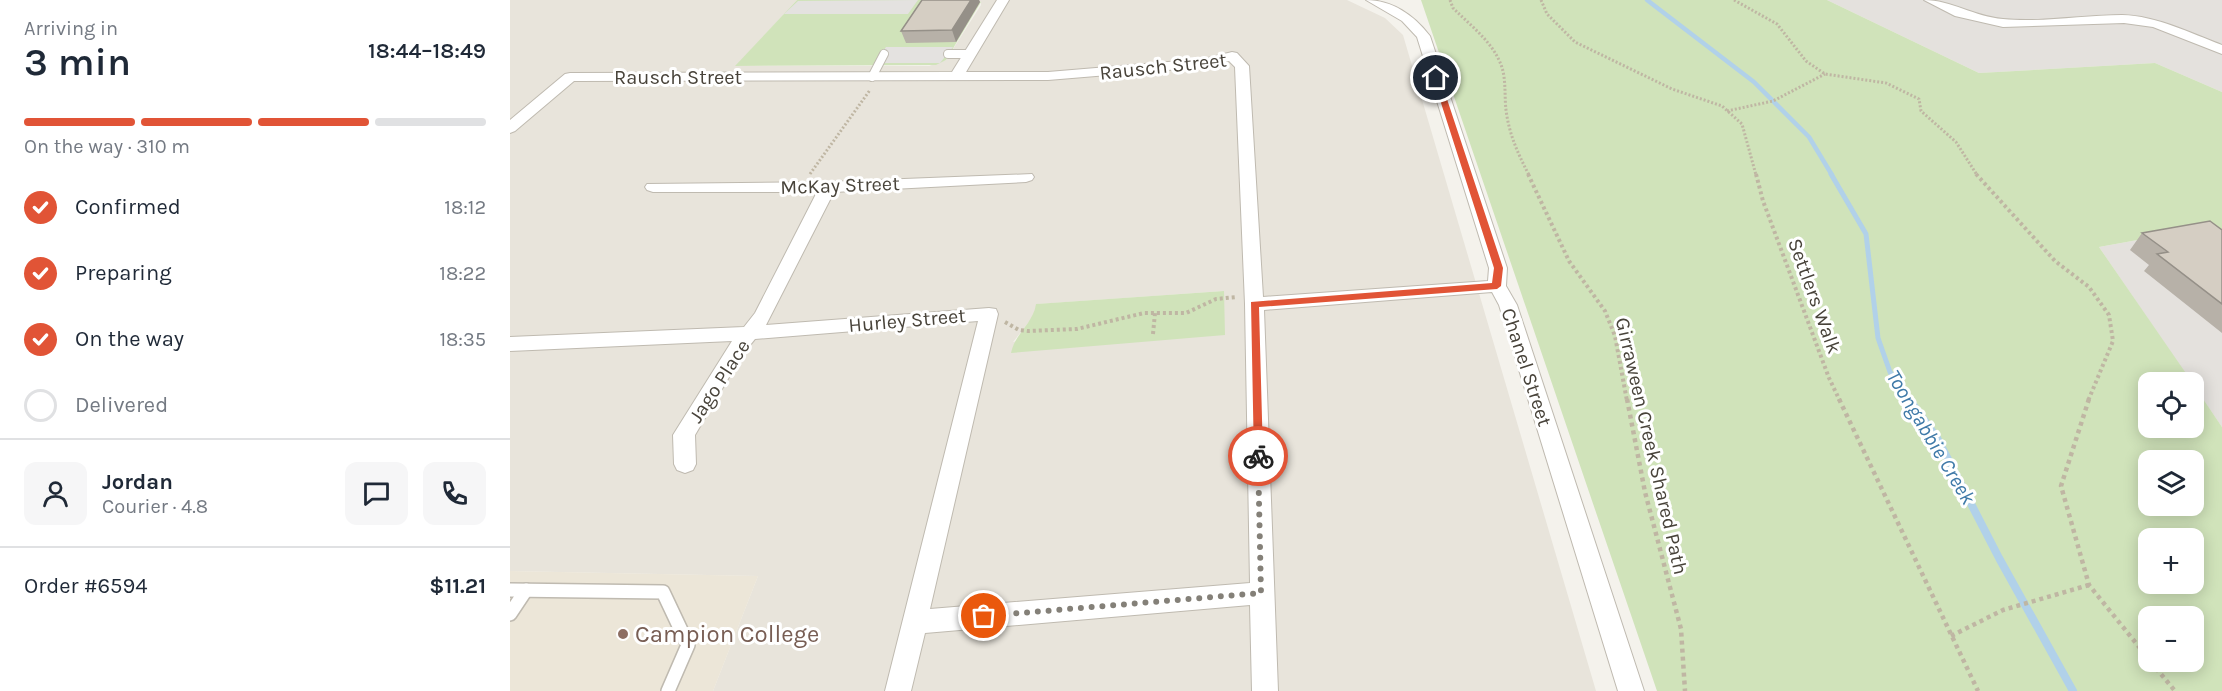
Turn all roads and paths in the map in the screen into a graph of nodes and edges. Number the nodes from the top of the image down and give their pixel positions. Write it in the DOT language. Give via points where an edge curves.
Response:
graph roads {
  1 [pos="1003,0"];
  2 [pos="1372,0"];
  3 [pos="1450,0"];
  4 [pos="1541,0"];
  5 [pos="1734,0"];
  6 [pos="1930,0"];
  7 [pos="2222,50"];
  8 [pos="884,54"];
  9 [pos="948,54"];
  10 [pos="970,54"];
  11 [pos="1825,74"];
  12 [pos="876,77"];
  13 [pos="956,77"];
  14 [pos="1727,111"];
  15 [pos="510,128"];
  16 [pos="1026,177"];
  17 [pos="653,187"];
  18 [pos="801,187"];
  19 [pos="828,187"];
  20 [pos="1497,286"];
  21 [pos="1254,300"];
  22 [pos="1155,313"];
  23 [pos="988,314"];
  24 [pos="750,333"];
  25 [pos="1153,334"];
  26 [pos="510,344"];
  27 [pos="685,464"];
  28 [pos="2089,585"];
  29 [pos="510,590"];
  30 [pos="526,590"];
  31 [pos="1261,593"];
  32 [pos="510,614"];
  33 [pos="915,622"];
  34 [pos="1951,636"];
  35 [pos="2138,645"];
  36 [pos="2159,672"];
  37 [pos="668,691"];
  38 [pos="898,691"];
  39 [pos="1264,691"];
  40 [pos="1631,691"];
  41 [pos="1685,691"];
  42 [pos="1978,691"];
  43 [pos="2175,691"];
  1 -- 10 [label="street"];
  2 -- 20 [label="street, Chanel Street" via="1407,18 1423,36 1498,268"];
  3 -- 41 [label="path, Girraween Creek Shared Path" via="1499,60 1511,138 1569,261 1605,311 1615,336 1645,492 1681,629"];
  4 -- 14 [label="path, Settlers Walk" via="1547,14 1575,42"];
  5 -- 11 [label="path" via="1777,24 1806,61"];
  6 -- 7 [label="street" via="1959,13 2003,23 2124,19 2145,22"];
  8 -- 12 [label="lane"];
  9 -- 10 [label="lane"];
  10 -- 13 [label="street"];
  11 -- 14 [label="path" via="1773,101"];
  11 -- 28 [label="path" via="1886,83 1919,99 1921,111 1956,142 1975,173 2055,261 2089,287 2109,315 2113,341 2087,404 2061,486"];
  12 -- 13 [label="street, Rausch Street"];
  12 -- 15 [label="street, Rausch Street" via="570,77"];
  12 -- 18 [label="path"];
  13 -- 21 [label="street, Rausch Street" via="1071,75 1204,63 1232,56 1242,66"];
  14 -- 34 [label="path, Settlers Walk" via="1742,124 1763,201 1829,378"];
  16 -- 19 [label="street, McKay Street"];
  17 -- 18 [label="street, McKay Street"];
  18 -- 19 [label="street, McKay Street"];
  19 -- 24 [label="street, Jago Place" via="763,316"];
  20 -- 21 [label="street"];
  20 -- 40 [label="street, Chanel Street" via="1508,305"];
  21 -- 22 [label="path" via="1216,299 1186,313"];
  21 -- 31 [label="street, Rausch Street"];
  22 -- 23 [label="path" via="1051,331 1019,330"];
  22 -- 25 [label="path"];
  23 -- 24 [label="street, Hurley Street"];
  23 -- 33 [label="street, Hurley Street"];
  24 -- 26 [label="street, Hurley Street"];
  24 -- 27 [label="street, Jago Place" via="735,350 684,435"];
  28 -- 34 [label="path" via="2003,610"];
  28 -- 35 [label="path"];
  29 -- 30 [label="lane"];
  30 -- 32 [label="lane"];
  30 -- 37 [label="lane" via="663,592 688,645"];
  31 -- 33 [label="street"];
  31 -- 39 [label="street, Rausch Street"];
  33 -- 38 [label="street, Hurley Street"];
  34 -- 42 [label="path, Settlers Walk"];
  36 -- 43 [label="path"];
}
